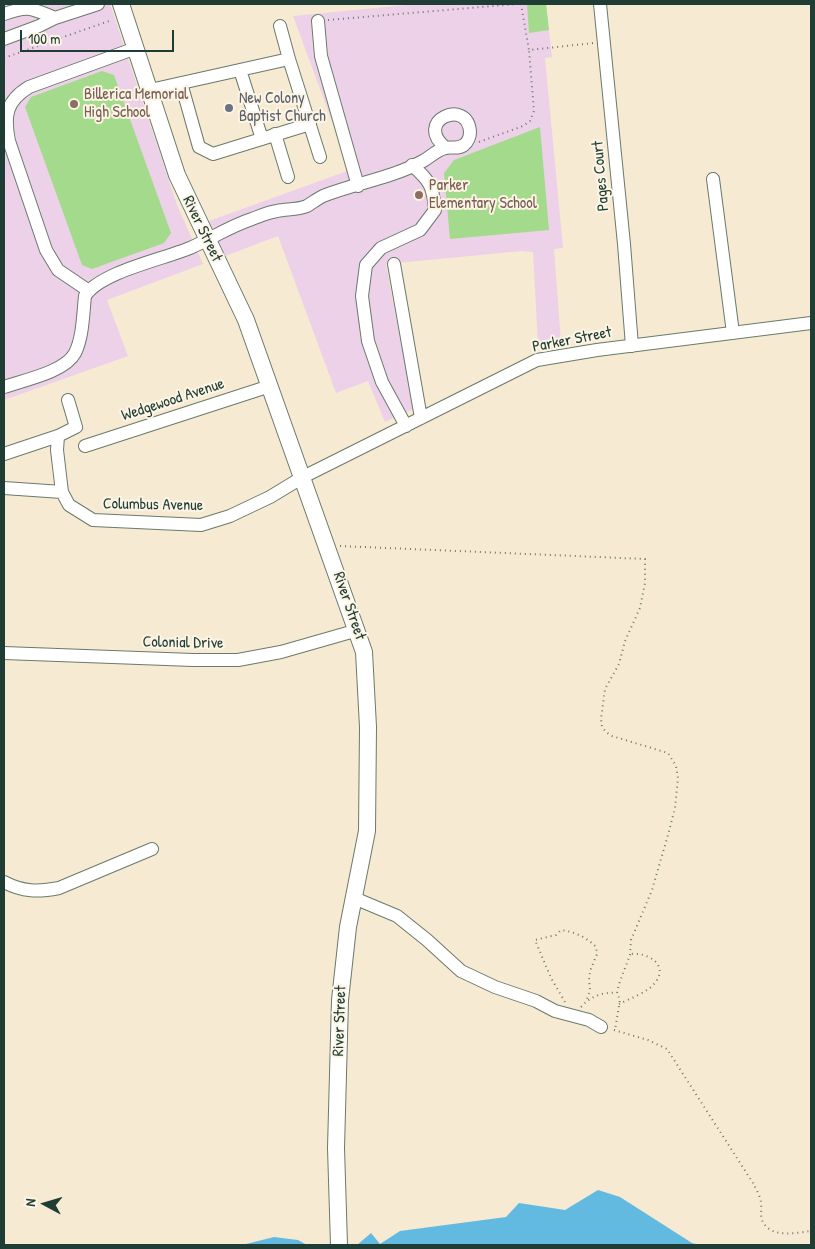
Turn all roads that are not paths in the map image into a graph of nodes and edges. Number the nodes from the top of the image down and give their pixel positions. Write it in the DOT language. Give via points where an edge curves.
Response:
graph roads {
  1 [pos="98,4"];
  2 [pos="600,4"];
  3 [pos="122,8"];
  4 [pos="4,14"];
  5 [pos="55,18"];
  6 [pos="318,21"];
  7 [pos="280,26"];
  8 [pos="4,38"];
  9 [pos="136,48"];
  10 [pos="289,59"];
  11 [pos="240,70"];
  12 [pos="181,83"];
  13 [pos="150,90"];
  14 [pos="310,124"];
  15 [pos="275,134"];
  16 [pos="262,138"];
  17 [pos="446,148"];
  18 [pos="320,157"];
  19 [pos="412,166"];
  20 [pos="288,176"];
  21 [pos="713,179"];
  22 [pos="358,186"];
  23 [pos="207,238"];
  24 [pos="394,264"];
  25 [pos="88,290"];
  26 [pos="811,323"];
  27 [pos="733,333"];
  28 [pos="632,346"];
  29 [pos="270,386"];
  30 [pos="4,387"];
  31 [pos="68,400"];
  32 [pos="421,418"];
  33 [pos="406,426"];
  34 [pos="58,436"];
  35 [pos="85,446"];
  36 [pos="4,454"];
  37 [pos="303,477"];
  38 [pos="4,488"];
  39 [pos="62,492"];
  40 [pos="358,630"];
  41 [pos="4,654"];
  42 [pos="152,849"];
  43 [pos="4,882"];
  44 [pos="354,898"];
  45 [pos="601,1027"];
  46 [pos="339,1245"];
  1 -- 5 [label="street"];
  2 -- 28 [label="street, Pages Court"];
  3 -- 9 [label="main road, River Street"];
  4 -- 5 [label="street" via="31,8"];
  5 -- 8 [label="street"];
  6 -- 22 [label="street" via="321,56"];
  7 -- 10 [label="street"];
  9 -- 13 [label="main road, River Street"];
  9 -- 25 [label="street" via="30,87 18,94 8,110 6,127 9,141 46,250 58,270"];
  10 -- 11 [label="street"];
  10 -- 14 [label="street"];
  11 -- 12 [label="street"];
  11 -- 16 [label="street"];
  12 -- 13 [label="street"];
  12 -- 16 [label="street" via="199,147 213,154"];
  13 -- 23 [label="main road, River Street" via="176,175"];
  14 -- 15 [label="street"];
  14 -- 18 [label="street"];
  15 -- 16 [label="street"];
  15 -- 20 [label="street"];
  17 -- 17 [label="street" via="438,142 437,122 454,114 464,118 470,136 456,149"];
  17 -- 19 [label="street"];
  19 -- 22 [label="street"];
  19 -- 33 [label="street" via="426,178 433,192 434,210 420,230 381,248 366,265 362,296 368,341 382,382"];
  21 -- 27 [label="street"];
  22 -- 23 [label="street" via="324,196 308,206 251,219"];
  23 -- 25 [label="street" via="106,279"];
  23 -- 29 [label="main road, River Street" via="246,320"];
  24 -- 32 [label="street"];
  25 -- 30 [label="street" via="78,342 69,361 61,367"];
  26 -- 27 [label="street, Parker Street"];
  27 -- 28 [label="street, Parker Street"];
  28 -- 32 [label="street, Parker Street" via="537,360"];
  29 -- 35 [label="street, Wedgewood Avenue"];
  29 -- 37 [label="main road, River Street"];
  31 -- 34 [label="street" via="76,427"];
  32 -- 33 [label="street, Parker Street"];
  33 -- 37 [label="street, Parker Street"];
  34 -- 36 [label="street"];
  34 -- 39 [label="street"];
  37 -- 39 [label="street, Columbus Avenue" via="230,516 201,524 93,520 69,505"];
  37 -- 40 [label="main road, River Street"];
  38 -- 39 [label="street"];
  40 -- 41 [label="street, Colonial Drive" via="281,652 238,660"];
  40 -- 44 [label="main road, River Street" via="364,652 368,727 367,831"];
  42 -- 43 [label="street" via="44,891 18,889"];
  44 -- 45 [label="street" via="397,916 461,971"];
  44 -- 46 [label="main road, River Street" via="346,936 340,1000 336,1148"];
}
